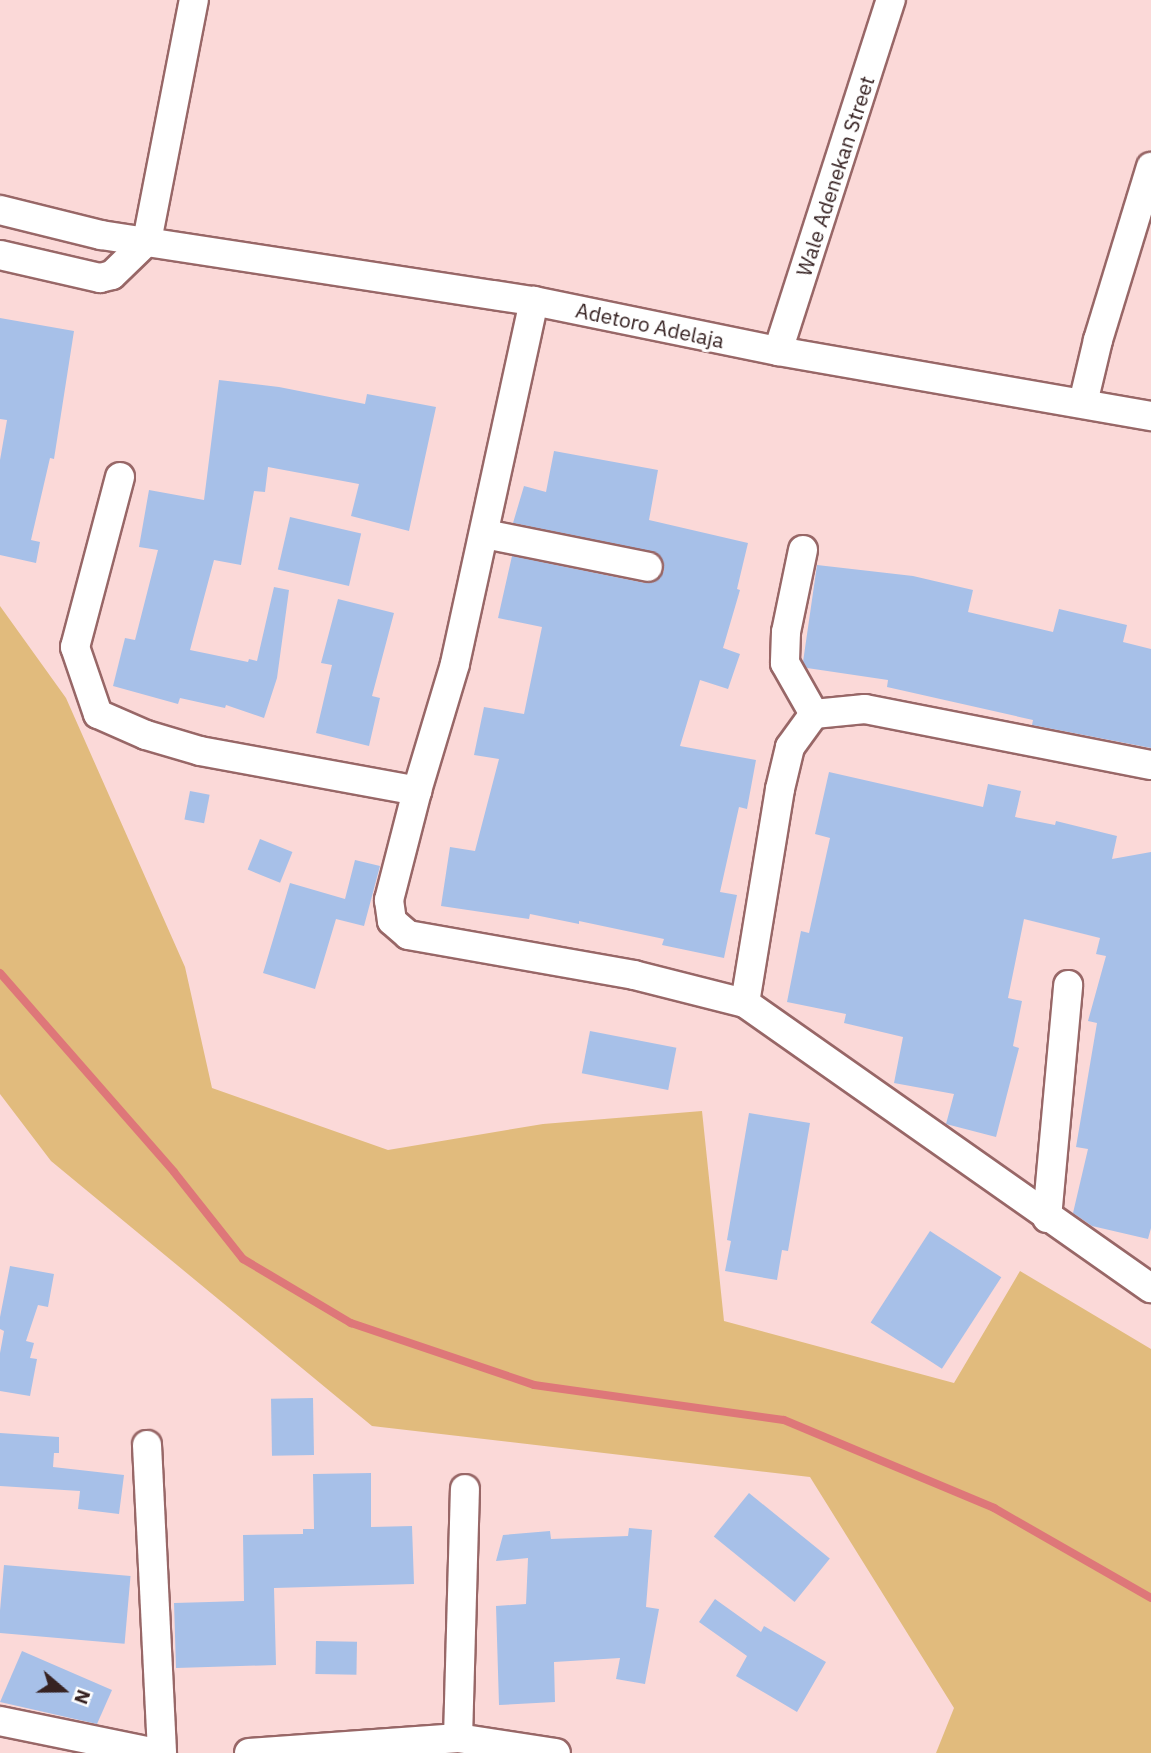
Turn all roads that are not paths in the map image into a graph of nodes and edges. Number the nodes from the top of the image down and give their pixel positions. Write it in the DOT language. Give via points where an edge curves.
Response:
graph roads {
  1 [pos="194,0"];
  2 [pos="891,0"];
  3 [pos="1151,167"];
  4 [pos="0,210"];
  5 [pos="147,241"];
  6 [pos="0,255"];
  7 [pos="534,301"];
  8 [pos="778,351"];
  9 [pos="1083,403"];
  10 [pos="1151,416"];
  11 [pos="120,477"];
  12 [pos="485,534"];
  13 [pos="803,550"];
  14 [pos="648,567"];
  15 [pos="814,714"];
  16 [pos="1151,765"];
  17 [pos="417,791"];
  18 [pos="1068,985"];
  19 [pos="745,1003"];
  20 [pos="1047,1218"];
  21 [pos="1151,1289"];
  22 [pos="147,1445"];
  23 [pos="465,1489"];
  24 [pos="0,1721"];
  25 [pos="458,1738"];
  26 [pos="156,1753"];
  27 [pos="162,1753"];
  28 [pos="249,1753"];
  29 [pos="556,1753"];
  1 -- 5 [label="street"];
  2 -- 8 [label="street, Wale Adenekan Street"];
  3 -- 9 [label="street"];
  4 -- 5 [label="street, Adetoro Adelaja" via="101,235"];
  5 -- 6 [label="street" via="112,275 100,278"];
  5 -- 7 [label="street, Adetoro Adelaja"];
  7 -- 8 [label="street, Adetoro Adelaja"];
  7 -- 12 [label="street"];
  8 -- 9 [label="street, Adetoro Adelaja"];
  9 -- 10 [label="street, Adetoro Adelaja"];
  11 -- 17 [label="street" via="75,647 98,714 200,751"];
  12 -- 14 [label="street"];
  12 -- 17 [label="street" via="456,664"];
  13 -- 15 [label="street" via="786,632 785,663"];
  15 -- 16 [label="street" via="865,709"];
  15 -- 19 [label="street" via="790,747"];
  17 -- 19 [label="street" via="389,900 392,921 408,935 635,975"];
  18 -- 20 [label="street"];
  19 -- 20 [label="street"];
  20 -- 21 [label="street"];
  22 -- 27 [label="street"];
  23 -- 25 [label="street"];
  24 -- 26 [label="street"];
  25 -- 28 [label="street"];
  25 -- 29 [label="street"];
}
